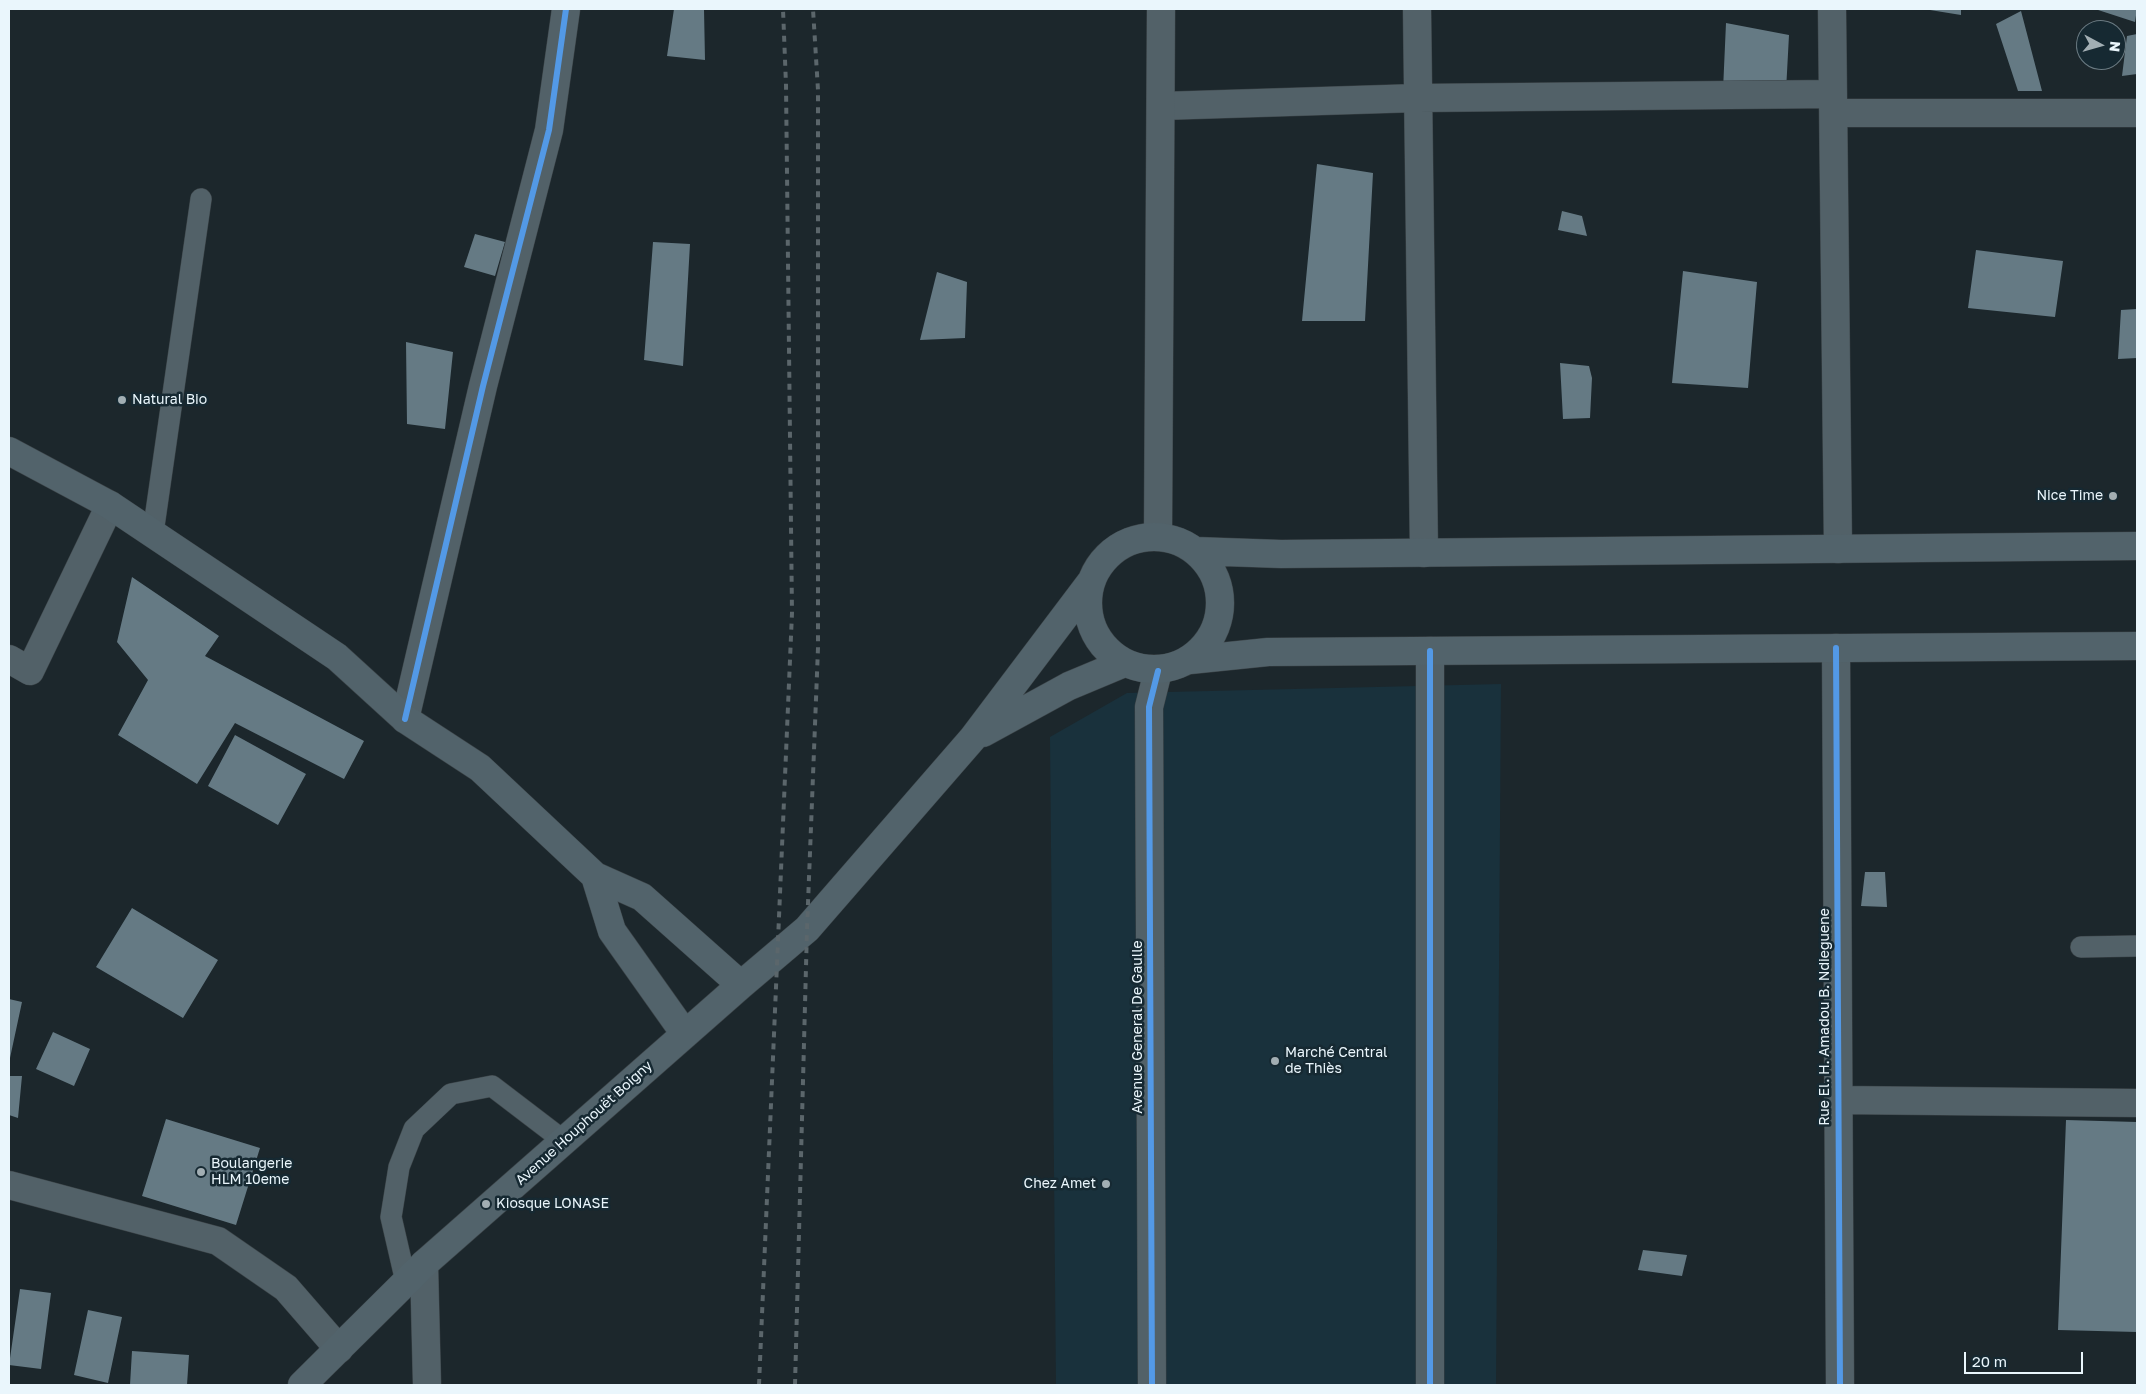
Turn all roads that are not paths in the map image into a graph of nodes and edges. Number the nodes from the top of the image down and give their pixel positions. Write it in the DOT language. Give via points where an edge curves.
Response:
graph roads {
  1 [pos="566,9"];
  2 [pos="1161,9"];
  3 [pos="1417,9"];
  4 [pos="1832,9"];
  5 [pos="1418,98"];
  6 [pos="1833,103"];
  7 [pos="1161,106"];
  8 [pos="2137,113"];
  9 [pos="201,199"];
  10 [pos="9,451"];
  11 [pos="110,505"];
  12 [pos="153,533"];
  13 [pos="1158,536"];
  14 [pos="2137,546"];
  15 [pos="1838,549"];
  16 [pos="1196,551"];
  17 [pos="1424,553"];
  18 [pos="1090,583"];
  19 [pos="2137,646"];
  20 [pos="1836,648"];
  21 [pos="1430,651"];
  22 [pos="9,659"];
  23 [pos="1190,660"];
  24 [pos="1124,663"];
  25 [pos="1158,670"];
  26 [pos="405,719"];
  27 [pos="973,738"];
  28 [pos="595,876"];
  29 [pos="2137,946"];
  30 [pos="2081,947"];
  31 [pos="741,984"];
  32 [pos="685,1034"];
  33 [pos="1838,1100"];
  34 [pos="2137,1102"];
  35 [pos="564,1141"];
  36 [pos="9,1185"];
  37 [pos="415,1273"];
  38 [pos="338,1349"];
  39 [pos="302,1385"];
  40 [pos="427,1385"];
  41 [pos="1152,1385"];
  42 [pos="1430,1385"];
  43 [pos="1840,1385"];
  1 -- 26 [label="street" via="550,130 483,386"];
  2 -- 7 [label="street"];
  3 -- 5 [label="street"];
  4 -- 6 [label="street"];
  5 -- 6 [label="street"];
  5 -- 7 [label="street"];
  5 -- 17 [label="street"];
  6 -- 8 [label="street"];
  6 -- 15 [label="street"];
  7 -- 13 [label="street"];
  9 -- 12 [label="lane"];
  10 -- 11 [label="main road"];
  11 -- 12 [label="main road"];
  11 -- 22 [label="street" via="30,671"];
  12 -- 26 [label="main road" via="337,657"];
  13 -- 16 [label="main road" via="1178,541"];
  13 -- 18 [label="main road" via="1136,539 1116,548 1100,563"];
  14 -- 15 [label="main road"];
  15 -- 17 [label="main road"];
  16 -- 17 [label="main road"];
  16 -- 23 [label="main road" via="1210,566 1218,585 1220,607 1216,627"];
  18 -- 24 [label="main road" via="1087,602 1093,629 1108,652"];
  18 -- 27 [label="main road, Avenue Houphouët Boigny"];
  19 -- 20 [label="main road"];
  20 -- 21 [label="main road"];
  20 -- 33 [label="street, Rue El. H. Amadou B. Ndieguene"];
  21 -- 23 [label="main road" via="1268,652"];
  21 -- 42 [label="street"];
  23 -- 25 [label="main road"];
  24 -- 25 [label="main road" via="1140,669"];
  24 -- 27 [label="main road" via="1069,686"];
  25 -- 41 [label="street, Avenue General De Gaulle" via="1149,707"];
  26 -- 28 [label="main road" via="480,768"];
  27 -- 31 [label="main road, Avenue Houphouët Boigny" via="807,929"];
  28 -- 31 [label="main road" via="642,897"];
  28 -- 32 [label="main road" via="612,931"];
  29 -- 30 [label="lane"];
  31 -- 32 [label="main road, Avenue Houphouët Boigny"];
  32 -- 35 [label="main road, Avenue Houphouët Boigny"];
  33 -- 34 [label="street"];
  33 -- 43 [label="street, Rue El. H. Amadou B. Ndieguene"];
  35 -- 37 [label="main road, Avenue Houphouët Boigny"];
  35 -- 37 [label="lane" via="492,1086 452,1094 414,1129 399,1167 391,1217"];
  36 -- 38 [label="street" via="218,1241 286,1288"];
  37 -- 38 [label="main road, Avenue Houphouët Boigny"];
  37 -- 40 [label="street"];
  38 -- 39 [label="main road, Avenue Houphouët Boigny"];
}
